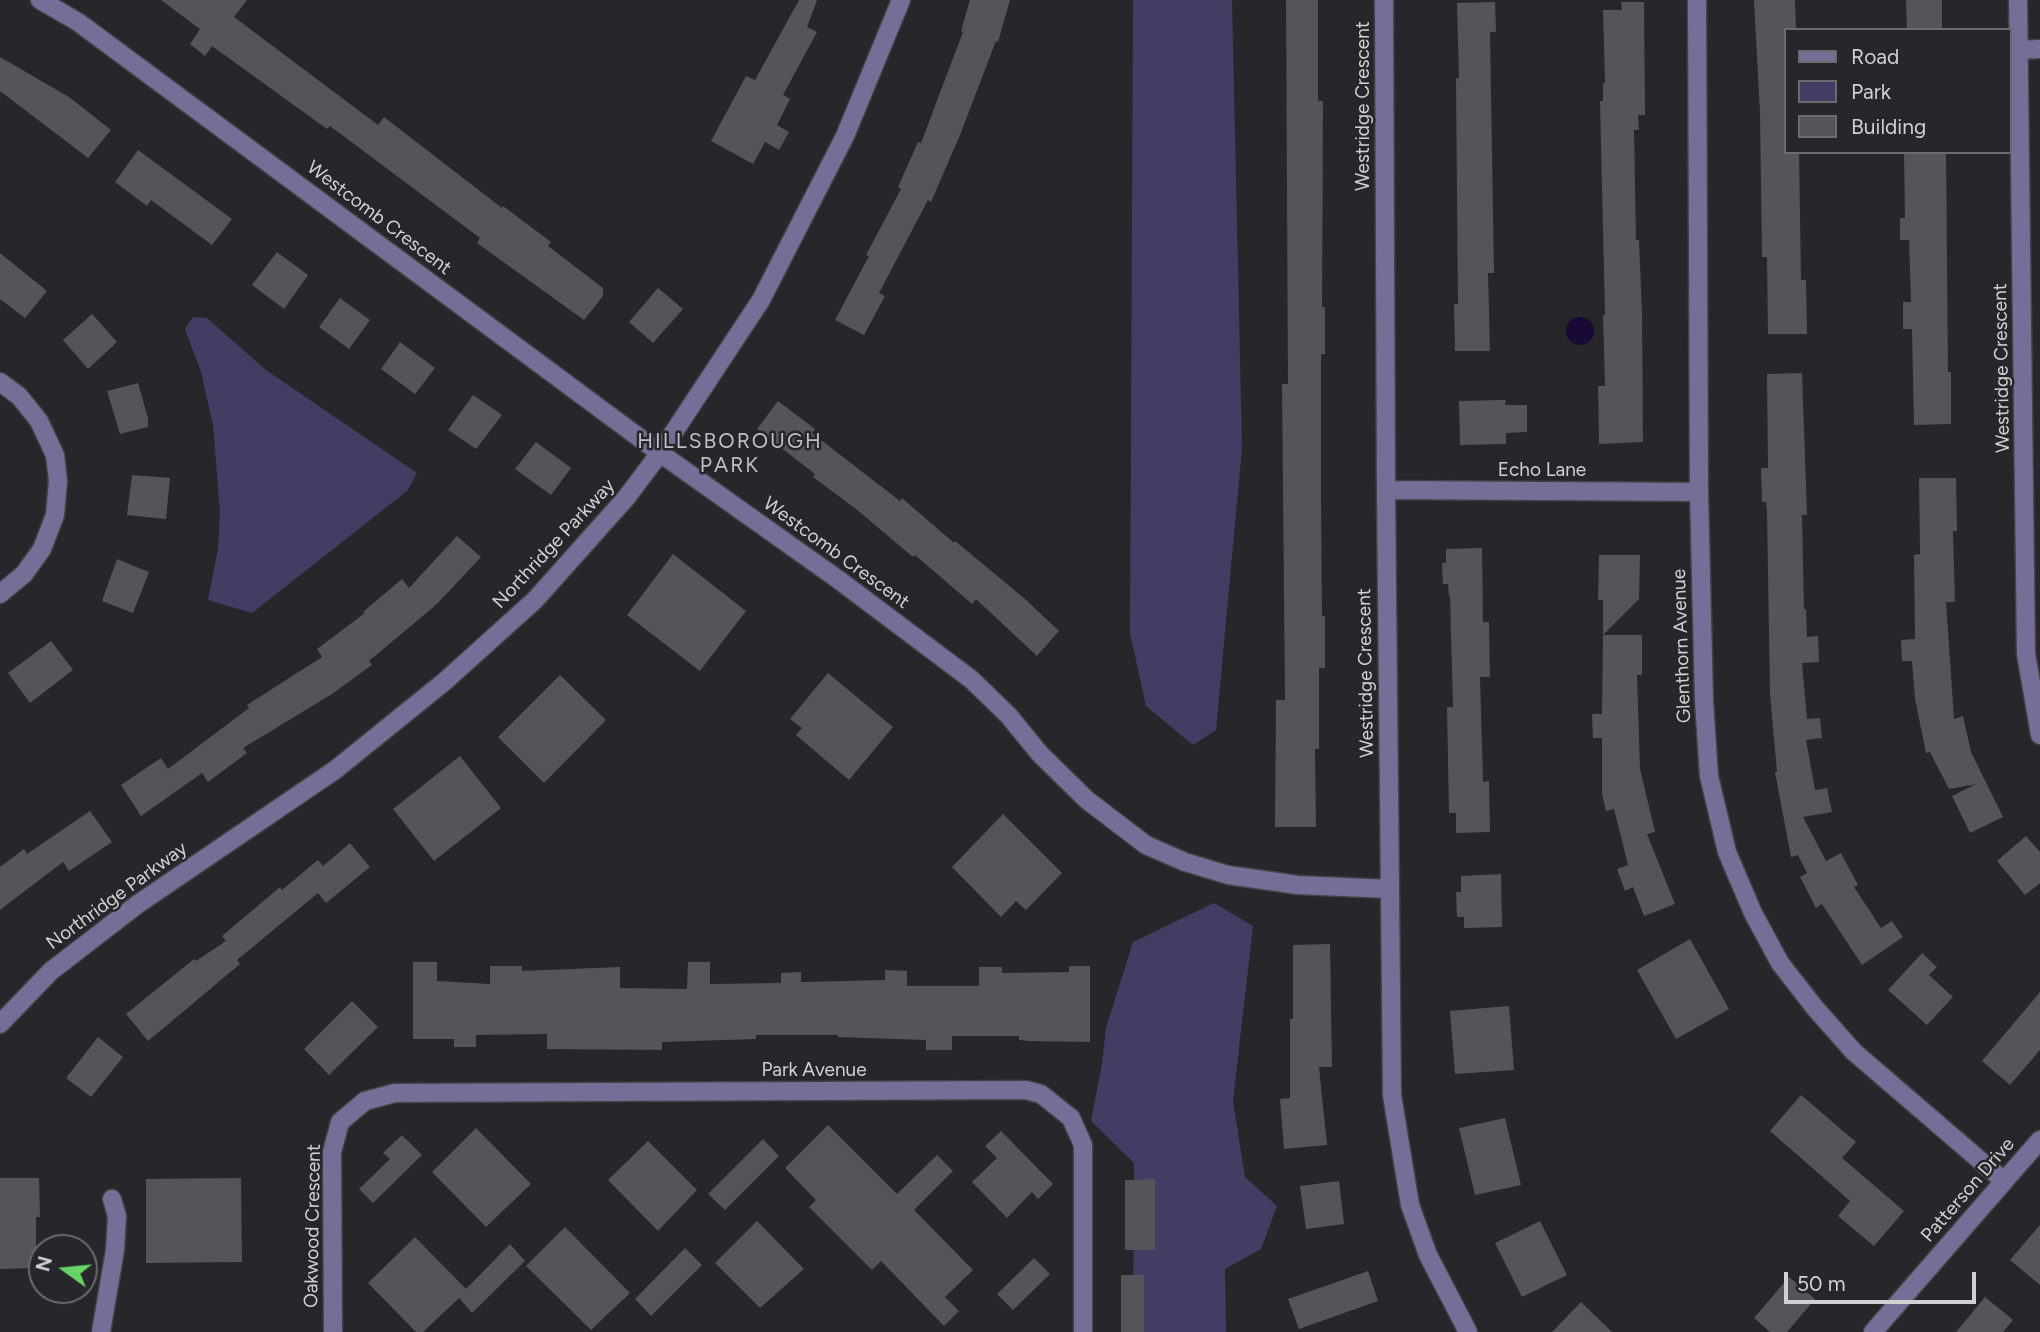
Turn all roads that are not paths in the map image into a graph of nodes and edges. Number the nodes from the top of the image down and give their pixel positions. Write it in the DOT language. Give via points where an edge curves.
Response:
graph roads {
  1 [pos="40,0"];
  2 [pos="901,0"];
  3 [pos="1384,0"];
  4 [pos="1697,0"];
  5 [pos="2018,0"];
  6 [pos="2040,49"];
  7 [pos="2020,50"];
  8 [pos="0,382"];
  9 [pos="660,453"];
  10 [pos="1386,490"];
  11 [pos="1699,492"];
  12 [pos="0,594"];
  13 [pos="2040,735"];
  14 [pos="1390,889"];
  15 [pos="0,1024"];
  16 [pos="340,1122"];
  17 [pos="2040,1140"];
  18 [pos="2004,1181"];
  19 [pos="112,1199"];
  20 [pos="101,1332"];
  21 [pos="333,1332"];
  22 [pos="1083,1332"];
  23 [pos="1468,1332"];
  24 [pos="1872,1332"];
  1 -- 9 [label="street, Westcomb Crescent" via="78,22"];
  2 -- 9 [label="street, Northridge Parkway" via="845,136 761,300"];
  3 -- 10 [label="street, Westridge Crescent"];
  4 -- 11 [label="street, Glenthorn Avenue"];
  5 -- 7 [label="street, Westridge Crescent"];
  6 -- 7 [label="street"];
  7 -- 13 [label="street, Westridge Crescent" via="2025,654"];
  8 -- 12 [label="street" via="19,396 39,421 55,455 58,481 55,515 42,549 24,574"];
  9 -- 14 [label="street, Westcomb Crescent" via="972,680 1087,800 1146,845 1228,875 1298,885"];
  9 -- 15 [label="street, Northridge Parkway" via="535,600 444,682 335,770 94,937 51,971"];
  10 -- 11 [label="street, Echo Lane"];
  10 -- 14 [label="street, Westridge Crescent"];
  11 -- 18 [label="street, Glenthorn Avenue" via="1709,775 1727,852 1753,913 1780,963 1854,1052"];
  14 -- 23 [label="street, Westridge Crescent" via="1392,1094 1409,1205 1428,1255"];
  16 -- 21 [label="street, Oakwood Crescent" via="331,1152"];
  16 -- 22 [label="street, Park Avenue" via="365,1101 395,1093 1026,1090 1041,1094 1071,1118 1083,1145"];
  17 -- 18 [label="street, Patterson Drive"];
  18 -- 24 [label="street, Patterson Drive"];
  19 -- 20 [label="street" via="117,1216"];
}
